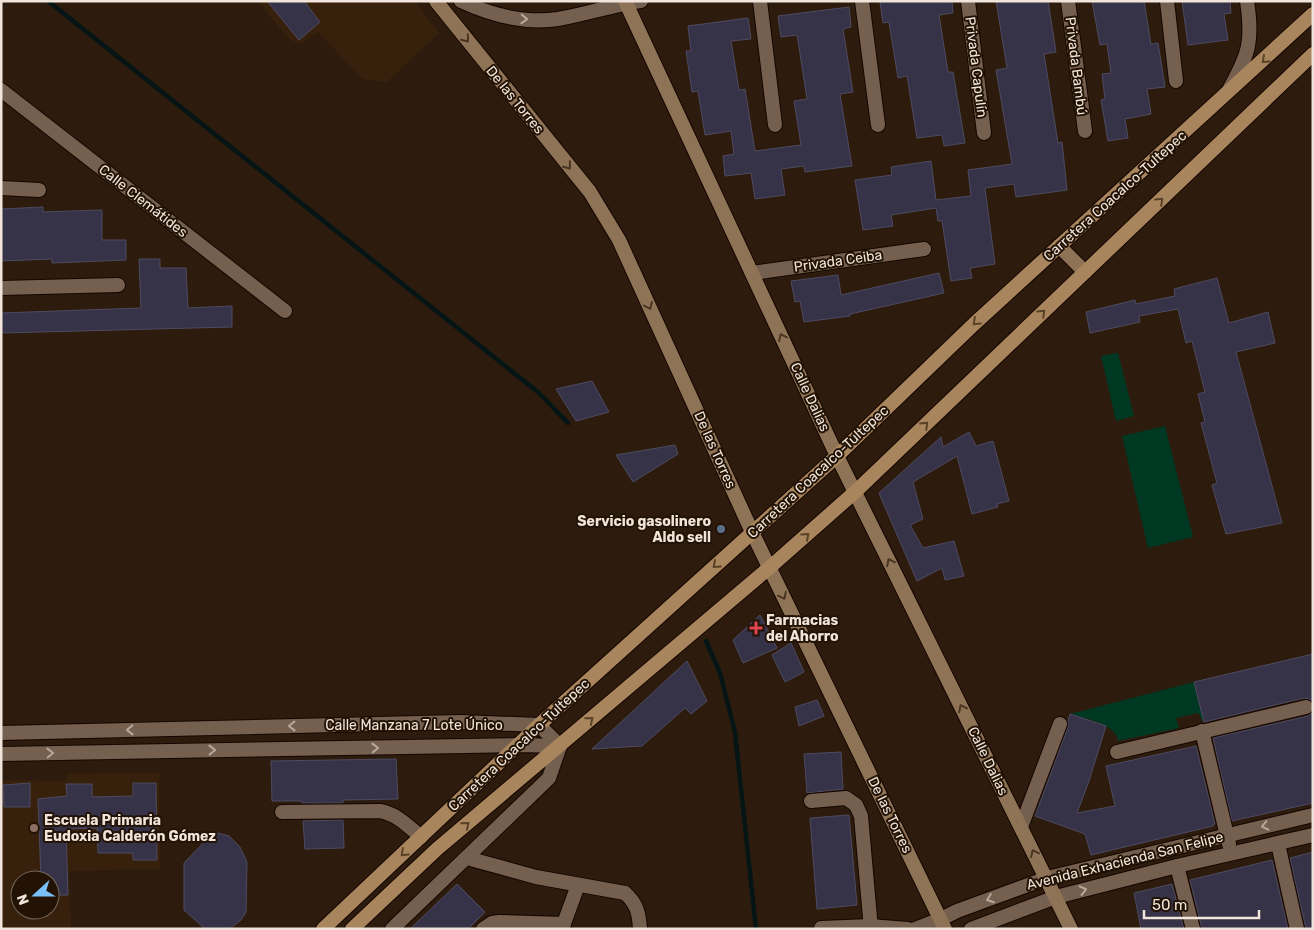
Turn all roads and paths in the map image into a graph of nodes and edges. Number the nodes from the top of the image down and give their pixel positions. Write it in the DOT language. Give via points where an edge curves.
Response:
graph roads {
  1 [pos="436,1"];
  2 [pos="461,1"];
  3 [pos="641,1"];
  4 [pos="760,1"];
  5 [pos="862,1"];
  6 [pos="968,1"];
  7 [pos="1068,1"];
  8 [pos="1167,1"];
  9 [pos="1247,1"];
  10 [pos="621,2"];
  11 [pos="1313,14"];
  12 [pos="1313,26"];
  13 [pos="1281,45"];
  14 [pos="1313,54"];
  15 [pos="1176,81"];
  16 [pos="1,90"];
  17 [pos="1225,96"];
  18 [pos="775,125"];
  19 [pos="878,125"];
  20 [pos="1085,132"];
  21 [pos="984,133"];
  22 [pos="1,188"];
  23 [pos="39,190"];
  24 [pos="1059,246"];
  25 [pos="924,249"];
  26 [pos="1085,272"];
  27 [pos="752,273"];
  28 [pos="118,285"];
  29 [pos="1,288"];
  30 [pos="285,311"];
  31 [pos="837,456"];
  32 [pos="855,492"];
  33 [pos="752,532"];
  34 [pos="769,568"];
  35 [pos="1306,707"];
  36 [pos="1060,724"];
  37 [pos="538,725"];
  38 [pos="1202,731"];
  39 [pos="1,733"];
  40 [pos="518,745"];
  41 [pos="560,746"];
  42 [pos="1116,752"];
  43 [pos="1,754"];
  44 [pos="811,801"];
  45 [pos="282,812"];
  46 [pos="1313,815"];
  47 [pos="1022,827"];
  48 [pos="1227,835"];
  49 [pos="1313,836"];
  50 [pos="421,837"];
  51 [pos="1278,844"];
  52 [pos="1232,854"];
  53 [pos="467,858"];
  54 [pos="1177,866"];
  55 [pos="1047,878"];
  56 [pos="578,885"];
  57 [pos="1056,897"];
  58 [pos="943,924"];
  59 [pos="563,927"];
  60 [pos="870,927"];
  61 [pos="821,928"];
  62 [pos="323,929"];
  63 [pos="352,929"];
  64 [pos="392,929"];
  65 [pos="482,929"];
  66 [pos="640,929"];
  67 [pos="908,929"];
  68 [pos="915,929"];
  69 [pos="971,929"];
  70 [pos="1071,929"];
  71 [pos="1193,929"];
  72 [pos="1297,929"];
  1 -- 33 [label="main road, De las Torres, one-way" via="590,192 619,240"];
  2 -- 10 [label="street, one-way" via="486,13 519,20 557,19"];
  3 -- 10 [label="street"];
  4 -- 18 [label="street"];
  5 -- 19 [label="street"];
  6 -- 21 [label="street, Privada Capulín"];
  7 -- 20 [label="street, Privada Bambú"];
  8 -- 15 [label="street"];
  9 -- 17 [label="street" via="1251,32 1244,62"];
  10 -- 27 [label="main road, Calle Dalias"];
  11 -- 13 [label="main road, Carretera Coacalco-Tultepec"];
  12 -- 13 [label="main road"];
  13 -- 17 [label="main road, Carretera Coacalco-Tultepec, one-way"];
  26 -- 14 [label="main road, Carretera Coacalco-Tultepec, one-way"];
  16 -- 30 [label="street, Calle Clemátides"];
  17 -- 24 [label="main road, Carretera Coacalco-Tultepec"];
  22 -- 23 [label="street"];
  24 -- 26 [label="main road"];
  24 -- 31 [label="main road, Carretera Coacalco-Tultepec, one-way"];
  25 -- 27 [label="street, Privada Ceiba"];
  32 -- 26 [label="main road, Carretera Coacalco-Tultepec, one-way"];
  31 -- 27 [label="main road, Calle Dalias, one-way"];
  28 -- 29 [label="street"];
  31 -- 32 [label="main road, Calle Dalias"];
  31 -- 33 [label="main road, Carretera Coacalco-Tultepec"];
  34 -- 32 [label="main road, Carretera Coacalco-Tultepec, one-way"];
  47 -- 32 [label="main road, Calle Dalias, one-way"];
  33 -- 34 [label="main road, De las Torres"];
  33 -- 37 [label="main road, Carretera Coacalco-Tultepec, one-way"];
  41 -- 34 [label="main road, Carretera Coacalco-Tultepec, one-way"];
  34 -- 58 [label="main road, De las Torres, one-way"];
  35 -- 38 [label="street"];
  36 -- 47 [label="street"];
  37 -- 39 [label="street, Calle Manzana 7 Lote Único, one-way" via="460,722"];
  37 -- 40 [label="main road, Carretera Coacalco-Tultepec"];
  37 -- 41 [label="street"];
  38 -- 42 [label="street"];
  38 -- 48 [label="street"];
  40 -- 41 [label="street, Calle Manzana 7 Lote Único"];
  43 -- 40 [label="street, Calle Manzana 7 Lote Único, one-way"];
  40 -- 50 [label="main road, Carretera Coacalco-Tultepec"];
  41 -- 53 [label="street" via="549,778"];
  63 -- 41 [label="main road, Carretera Coacalco-Tultepec, one-way" via="437,849"];
  44 -- 60 [label="street" via="846,798 856,804 861,816"];
  45 -- 50 [label="street" via="389,812"];
  46 -- 48 [label="street, Avenida Exhacienda San Felipe, one-way"];
  55 -- 47 [label="main road, Calle Dalias, one-way"];
  48 -- 52 [label="street"];
  48 -- 55 [label="street, Avenida Exhacienda San Felipe"];
  49 -- 51 [label="street, Avenida Exhacienda San Felipe"];
  50 -- 62 [label="main road, Carretera Coacalco-Tultepec, one-way"];
  51 -- 52 [label="street, Avenida Exhacienda San Felipe"];
  51 -- 72 [label="street"];
  52 -- 54 [label="street, Avenida Exhacienda San Felipe"];
  53 -- 56 [label="street"];
  53 -- 64 [label="street"];
  57 -- 54 [label="street, Avenida Exhacienda San Felipe, one-way"];
  54 -- 71 [label="street"];
  55 -- 57 [label="main road, Calle Dalias"];
  55 -- 58 [label="street, Avenida Exhacienda San Felipe, one-way" via="957,911"];
  56 -- 59 [label="street"];
  56 -- 66 [label="street" via="625,893 634,901"];
  57 -- 69 [label="street, Avenida Exhacienda San Felipe"];
  57 -- 70 [label="main road, Calle Dalias"];
  58 -- 68 [label="street, Avenida Exhacienda San Felipe"];
  59 -- 65 [label="street" via="499,922"];
  60 -- 61 [label="street"];
  60 -- 67 [label="street"];
}
